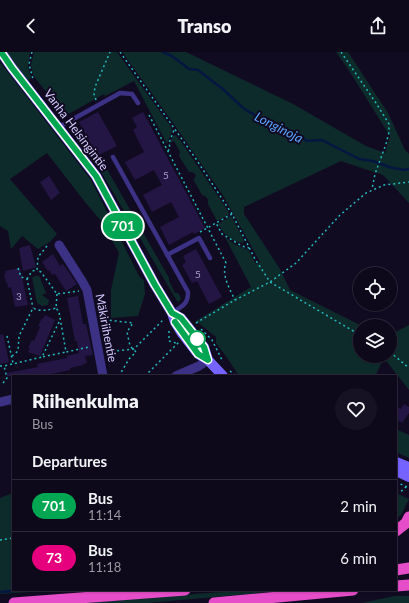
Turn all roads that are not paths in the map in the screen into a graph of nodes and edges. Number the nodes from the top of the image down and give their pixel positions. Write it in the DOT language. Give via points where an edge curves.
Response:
graph roads {
  1 [pos="1,52"];
  2 [pos="138,103"];
  3 [pos="59,127"];
  4 [pos="113,157"];
  5 [pos="59,244"];
  6 [pos="167,255"];
  7 [pos="210,258"];
  8 [pos="172,313"];
  9 [pos="208,360"];
  10 [pos="225,372"];
  11 [pos="103,375"];
  12 [pos="178,375"];
  13 [pos="12,399"];
  14 [pos="0,402"];
  15 [pos="397,462"];
  16 [pos="409,467"];
  17 [pos="397,472"];
  18 [pos="408,482"];
  19 [pos="409,517"];
  20 [pos="397,530"];
  21 [pos="409,568"];
  22 [pos="397,570"];
  23 [pos="409,585"];
  24 [pos="397,586"];
  25 [pos="172,591"];
  26 [pos="342,591"];
  27 [pos="14,603"];
  28 [pos="214,603"];
  1 -- 3 [label="main road, Vanha Helsingintie"];
  2 -- 3 [label="lane" via="132,94 120,93"];
  3 -- 8 [label="main road, Vanha Helsingintie" via="96,176"];
  4 -- 6 [label="lane"];
  5 -- 11 [label="street, Mäkiriihentie" via="87,290"];
  6 -- 7 [label="lane" via="199,238"];
  6 -- 8 [label="lane" via="188,292 186,304"];
  8 -- 9 [label="main road, Vanha Helsingintie" via="181,318 204,347"];
  9 -- 10 [label="main road, Vanha Helsingintie"];
  9 -- 12 [label="street"];
  13 -- 14 [label="street"];
  15 -- 16 [label="main road"];
  17 -- 18 [label="main road"];
  19 -- 20 [label="highway"];
  21 -- 22 [label="highway"];
  23 -- 24 [label="highway"];
  25 -- 27 [label="highway"];
  26 -- 28 [label="highway"];
}
